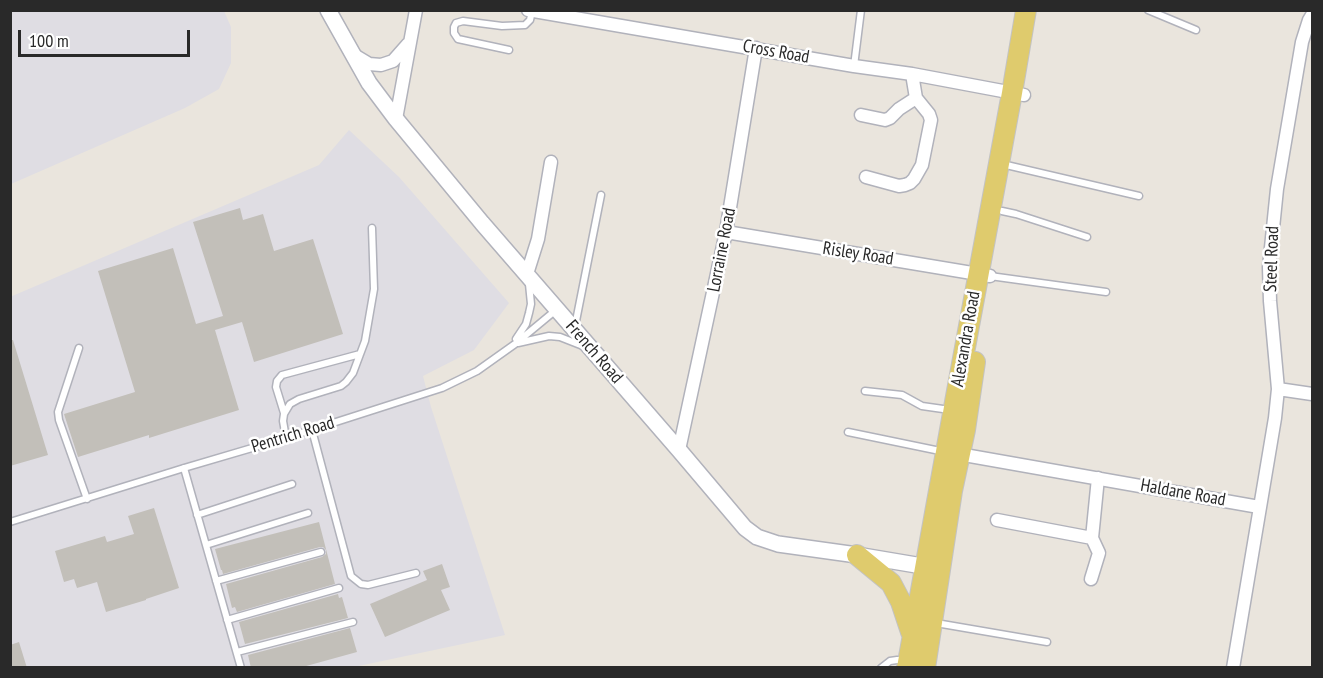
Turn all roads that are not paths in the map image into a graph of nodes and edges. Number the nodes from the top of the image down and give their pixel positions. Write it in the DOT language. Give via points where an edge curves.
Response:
graph roads {
  1 [pos="328,10"];
  2 [pos="416,10"];
  3 [pos="861,10"];
  4 [pos="1026,10"];
  5 [pos="1038,10"];
  6 [pos="1148,10"];
  7 [pos="530,11"];
  8 [pos="1312,15"];
  9 [pos="1196,30"];
  10 [pos="410,41"];
  11 [pos="756,48"];
  12 [pos="509,50"];
  13 [pos="354,55"];
  14 [pos="854,66"];
  15 [pos="912,74"];
  16 [pos="1018,94"];
  17 [pos="916,98"];
  18 [pos="861,115"];
  19 [pos="396,119"];
  20 [pos="551,162"];
  21 [pos="1005,164"];
  22 [pos="866,177"];
  23 [pos="601,195"];
  24 [pos="1139,196"];
  25 [pos="1002,211"];
  26 [pos="372,228"];
  27 [pos="726,232"];
  28 [pos="1087,237"];
  29 [pos="527,274"];
  30 [pos="984,275"];
  31 [pos="1106,292"];
  32 [pos="556,309"];
  33 [pos="575,330"];
  34 [pos="513,346"];
  35 [pos="79,348"];
  36 [pos="594,352"];
  37 [pos="360,354"];
  38 [pos="1278,388"];
  39 [pos="865,391"];
  40 [pos="1312,394"];
  41 [pos="953,411"];
  42 [pos="284,414"];
  43 [pos="312,430"];
  44 [pos="848,432"];
  45 [pos="286,438"];
  46 [pos="679,450"];
  47 [pos="953,453"];
  48 [pos="184,468"];
  49 [pos="1098,478"];
  50 [pos="292,484"];
  51 [pos="87,498"];
  52 [pos="1259,507"];
  53 [pos="308,513"];
  54 [pos="197,515"];
  55 [pos="997,520"];
  56 [pos="10,522"];
  57 [pos="1092,538"];
  58 [pos="206,545"];
  59 [pos="321,552"];
  60 [pos="857,555"];
  61 [pos="933,567"];
  62 [pos="416,573"];
  63 [pos="1091,579"];
  64 [pos="216,580"];
  65 [pos="339,588"];
  66 [pos="227,620"];
  67 [pos="353,622"];
  68 [pos="932,623"];
  69 [pos="912,638"];
  70 [pos="1047,642"];
  71 [pos="237,652"];
  72 [pos="914,665"];
  73 [pos="241,668"];
  74 [pos="881,668"];
  75 [pos="1233,668"];
  1 -- 13 [label="street, French Road"];
  2 -- 10 [label="street"];
  3 -- 14 [label="lane"];
  4 -- 16 [label="main road, Alexandra Road"];
  5 -- 16 [label="main road, Alexandra Road"];
  6 -- 9 [label="lane"];
  7 -- 11 [label="street, Cross Road"];
  7 -- 12 [label="lane" via="530,20 525,25 502,27 463,21 454,27 458,39"];
  8 -- 38 [label="street, Steel Road" via="1300,53 1271,239 1270,301"];
  10 -- 13 [label="street" via="386,64 369,64"];
  10 -- 19 [label="street"];
  11 -- 14 [label="street, Cross Road"];
  11 -- 27 [label="street, Lorraine Road"];
  13 -- 19 [label="street, French Road"];
  14 -- 15 [label="street, Cross Road"];
  15 -- 16 [label="street, Cross Road"];
  15 -- 17 [label="street"];
  16 -- 21 [label="main road, Alexandra Road"];
  17 -- 18 [label="street" via="885,120"];
  17 -- 22 [label="street" via="931,120 914,179 899,186"];
  19 -- 29 [label="street, French Road"];
  20 -- 29 [label="street" via="538,239"];
  21 -- 24 [label="lane"];
  21 -- 25 [label="main road, Alexandra Road"];
  21 -- 30 [label="main road, Alexandra Road"];
  23 -- 33 [label="lane"];
  25 -- 28 [label="lane"];
  25 -- 30 [label="main road, Alexandra Road"];
  26 -- 37 [label="lane" via="374,289"];
  27 -- 30 [label="street, Risley Road"];
  27 -- 46 [label="street, Lorraine Road"];
  29 -- 32 [label="street, French Road"];
  29 -- 34 [label="lane" via="529,313"];
  30 -- 31 [label="lane"];
  30 -- 41 [label="main road, Alexandra Road"];
  30 -- 47 [label="main road, Alexandra Road" via="965,430"];
  32 -- 33 [label="street, French Road"];
  32 -- 34 [label="lane, Pentrich Road"];
  33 -- 36 [label="street, French Road"];
  34 -- 36 [label="lane" via="549,336"];
  34 -- 43 [label="lane, Pentrich Road" via="477,371 442,388"];
  35 -- 51 [label="lane" via="58,412"];
  36 -- 46 [label="street, French Road"];
  37 -- 42 [label="lane" via="353,374 341,386 299,399"];
  37 -- 42 [label="lane" via="282,375 276,387"];
  38 -- 40 [label="street"];
  38 -- 52 [label="street, Steel Road"];
  39 -- 41 [label="lane" via="902,395 922,406"];
  41 -- 47 [label="main road, Alexandra Road"];
  42 -- 45 [label="lane"];
  43 -- 45 [label="lane, Pentrich Road"];
  43 -- 62 [label="lane" via="351,576 368,585"];
  44 -- 47 [label="lane"];
  45 -- 48 [label="lane, Pentrich Road"];
  46 -- 60 [label="street, French Road" via="757,537 778,544"];
  47 -- 49 [label="street, Haldane Road"];
  47 -- 61 [label="main road, Alexandra Road"];
  48 -- 51 [label="lane, Pentrich Road"];
  48 -- 54 [label="lane"];
  49 -- 52 [label="street, Haldane Road"];
  49 -- 57 [label="street"];
  50 -- 54 [label="lane"];
  51 -- 56 [label="lane, Pentrich Road"];
  52 -- 75 [label="street"];
  53 -- 58 [label="lane"];
  54 -- 58 [label="lane"];
  55 -- 57 [label="street"];
  57 -- 63 [label="street" via="1099,553"];
  58 -- 64 [label="lane"];
  59 -- 64 [label="lane"];
  60 -- 61 [label="street, French Road"];
  60 -- 69 [label="main road" via="891,583 902,602"];
  61 -- 68 [label="main road, Alexandra Road"];
  61 -- 69 [label="main road, Alexandra Road"];
  64 -- 66 [label="lane"];
  65 -- 66 [label="lane"];
  66 -- 71 [label="lane"];
  67 -- 71 [label="lane"];
  68 -- 70 [label="lane"];
  68 -- 72 [label="main road, Alexandra Road"];
  69 -- 72 [label="main road, Alexandra Road"];
  71 -- 73 [label="lane"];
  72 -- 74 [label="lane" via="897,660"];
}
